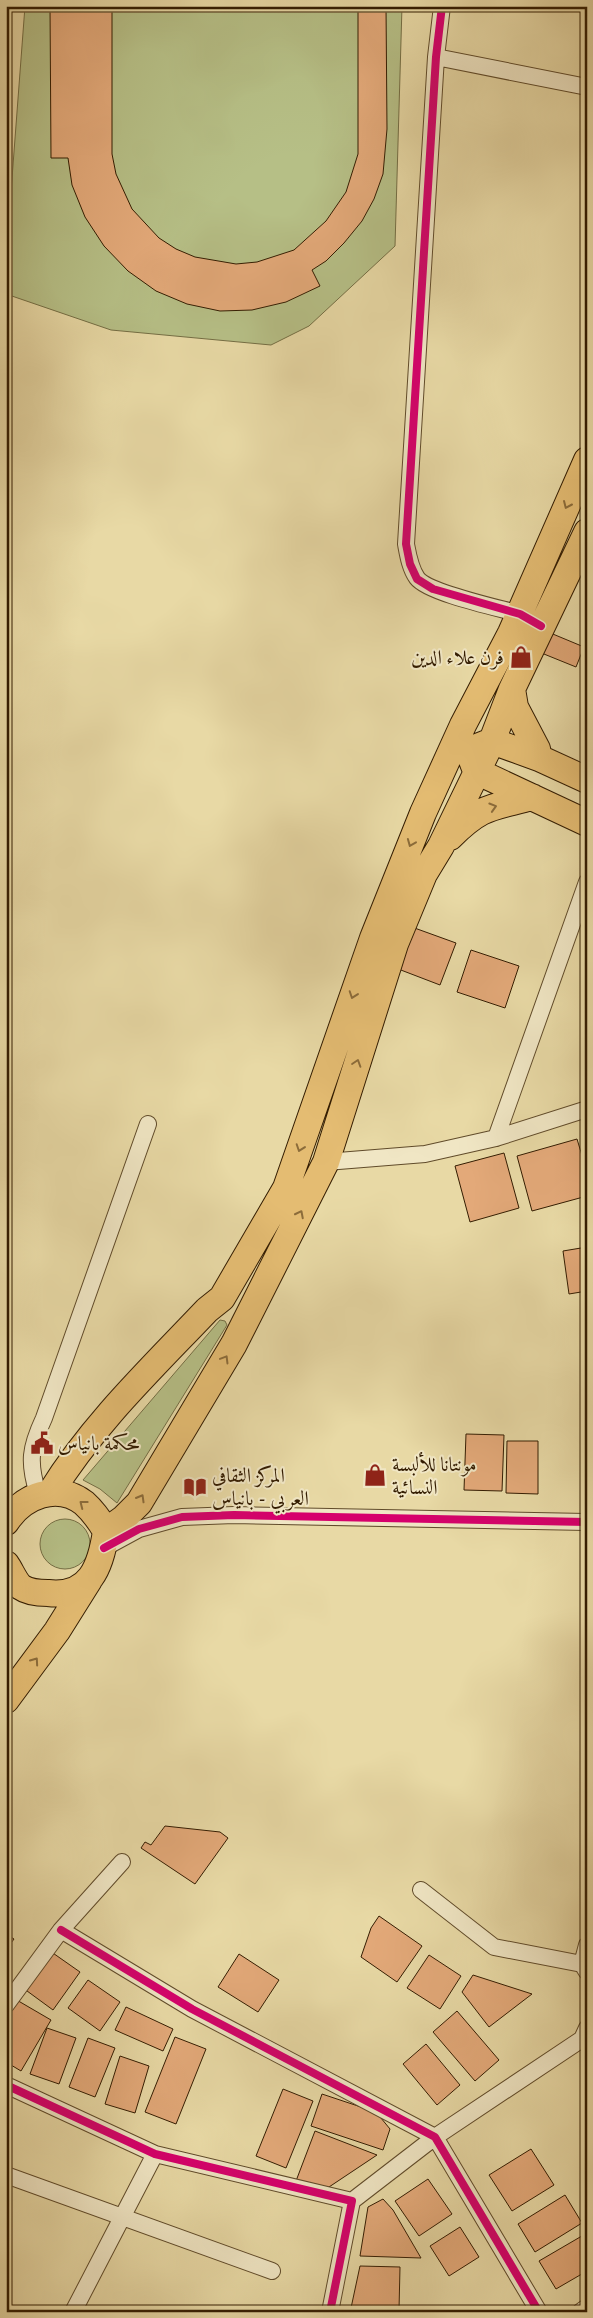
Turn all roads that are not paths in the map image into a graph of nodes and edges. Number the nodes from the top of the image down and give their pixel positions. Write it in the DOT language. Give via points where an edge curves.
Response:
graph roads {
  1 [pos="442,6"];
  2 [pos="436,57"];
  3 [pos="587,87"];
  4 [pos="587,460"];
  5 [pos="584,548"];
  6 [pos="524,624"];
  7 [pos="512,689"];
  8 [pos="479,754"];
  9 [pos="540,758"];
  10 [pos="587,780"];
  11 [pos="532,797"];
  12 [pos="423,813"];
  13 [pos="587,823"];
  14 [pos="441,846"];
  15 [pos="587,882"];
  16 [pos="587,1109"];
  17 [pos="148,1124"];
  18 [pos="496,1138"];
  19 [pos="326,1162"];
  20 [pos="222,1298"];
  21 [pos="250,1310"];
  22 [pos="44,1493"];
  23 [pos="6,1522"];
  24 [pos="587,1522"];
  25 [pos="105,1540"];
  26 [pos="6,1564"];
  27 [pos="89,1580"];
  28 [pos="14,1588"];
  29 [pos="6,1700"];
  30 [pos="122,1862"];
  31 [pos="421,1890"];
  32 [pos="61,1930"];
  33 [pos="587,1945"];
  34 [pos="584,1968"];
  35 [pos="6,2005"];
  36 [pos="587,2028"];
  37 [pos="6,2085"];
  38 [pos="435,2137"];
  39 [pos="155,2154"];
  40 [pos="6,2175"];
  41 [pos="352,2201"];
  42 [pos="122,2216"];
  43 [pos="272,2271"];
  44 [pos="587,2307"];
  45 [pos="73,2312"];
  46 [pos="330,2312"];
  47 [pos="539,2312"];
  48 [pos="580,2312"];
  1 -- 2 [label="street"];
  2 -- 3 [label="street"];
  2 -- 6 [label="street" via="406,544 417,579 433,589"];
  4 -- 6 [label="main road, one-way"];
  5 -- 6 [label="main road"];
  6 -- 7 [label="main road"];
  6 -- 8 [label="main road" via="472,740"];
  6 -- 12 [label="main road" via="462,725"];
  7 -- 8 [label="main road"];
  7 -- 9 [label="main road" via="515,707"];
  8 -- 9 [label="main road"];
  8 -- 11 [label="main road"];
  8 -- 12 [label="main road" via="454,772 441,797"];
  8 -- 14 [label="main road"];
  9 -- 10 [label="main road"];
  11 -- 13 [label="main road"];
  14 -- 11 [label="main road, one-way" via="468,819 480,812"];
  12 -- 20 [label="main road, one-way" via="373,938 286,1188"];
  19 -- 14 [label="main road, one-way" via="395,944 424,874"];
  15 -- 18 [label="street"];
  16 -- 18 [label="street"];
  17 -- 22 [label="street" via="34,1439 31,1472"];
  18 -- 19 [label="street" via="425,1154"];
  21 -- 19 [label="main road, one-way"];
  20 -- 21 [label="main road"];
  20 -- 22 [label="main road" via="125,1395"];
  25 -- 21 [label="main road, one-way" via="139,1503 234,1344"];
  22 -- 23 [label="main road" via="14,1510"];
  25 -- 22 [label="main road, one-way" via="83,1502 68,1495"];
  24 -- 25 [label="street" via="234,1515 182,1517"];
  25 -- 27 [label="main road" via="99,1565"];
  26 -- 28 [label="main road"];
  27 -- 28 [label="main road" via="75,1590 58,1595"];
  29 -- 27 [label="main road, one-way" via="57,1631"];
  30 -- 32 [label="street"];
  31 -- 34 [label="street" via="494,1947"];
  32 -- 35 [label="street"];
  32 -- 38 [label="street" via="192,2009"];
  33 -- 34 [label="street"];
  36 -- 38 [label="street" via="582,2039"];
  37 -- 39 [label="street"];
  38 -- 41 [label="street"];
  38 -- 47 [label="street"];
  39 -- 41 [label="street"];
  39 -- 42 [label="street"];
  40 -- 42 [label="street"];
  41 -- 46 [label="street"];
  42 -- 43 [label="street"];
  42 -- 45 [label="street"];
  44 -- 48 [label="street"];
}
